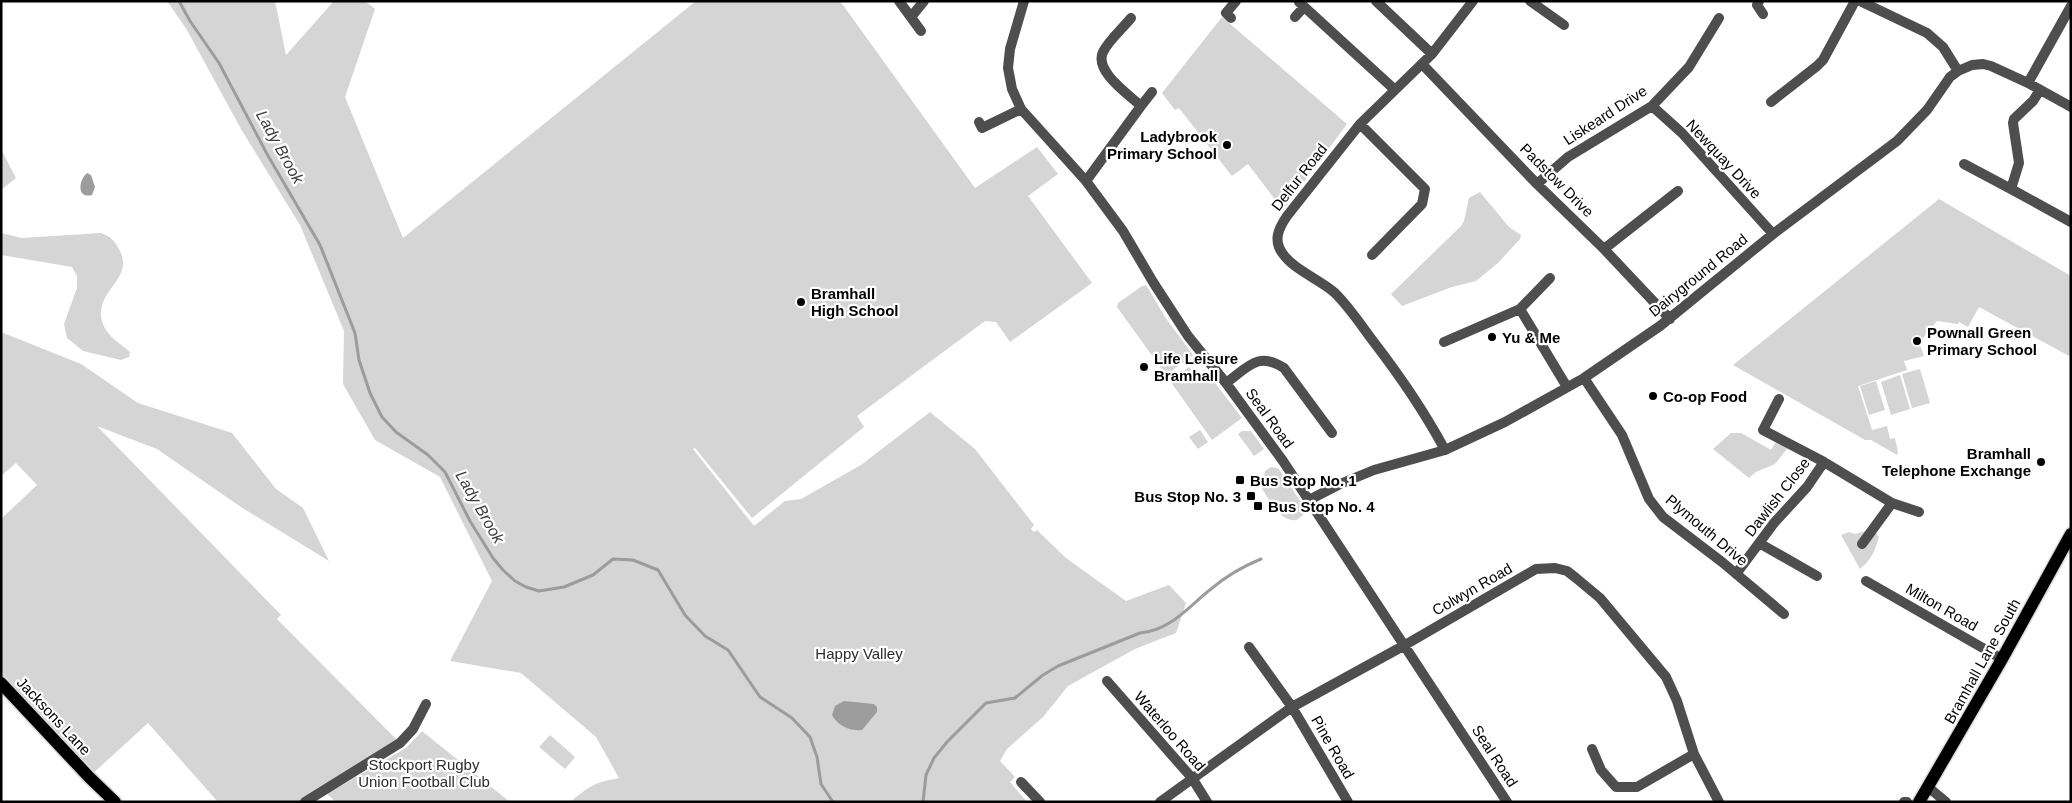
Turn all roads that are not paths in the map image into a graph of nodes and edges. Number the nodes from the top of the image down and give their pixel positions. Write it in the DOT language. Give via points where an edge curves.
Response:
graph roads {
  1 [pos="900,1"];
  2 [pos="924,1"];
  3 [pos="1024,1"];
  4 [pos="1236,1"];
  5 [pos="1376,1"];
  6 [pos="1473,1"];
  7 [pos="1530,1"];
  8 [pos="1759,1"];
  9 [pos="1855,1"];
  10 [pos="1860,1"];
  11 [pos="1302,4"];
  12 [pos="2071,6"];
  13 [pos="1763,14"];
  14 [pos="911,17"];
  15 [pos="1295,17"];
  16 [pos="1130,18"];
  17 [pos="1231,18"];
  18 [pos="1719,18"];
  19 [pos="1564,25"];
  20 [pos="921,31"];
  21 [pos="1432,54"];
  22 [pos="1422,64"];
  23 [pos="1958,71"];
  24 [pos="2028,84"];
  25 [pos="1394,89"];
  26 [pos="2040,90"];
  27 [pos="1152,92"];
  28 [pos="1771,102"];
  29 [pos="1141,106"];
  30 [pos="1652,106"];
  31 [pos="2071,107"];
  32 [pos="1021,109"];
  33 [pos="979,122"];
  34 [pos="1360,124"];
  35 [pos="1964,164"];
  36 [pos="1086,181"];
  37 [pos="1537,184"];
  38 [pos="2011,189"];
  39 [pos="1678,191"];
  40 [pos="2071,222"];
  41 [pos="1773,234"];
  42 [pos="1604,249"];
  43 [pos="1372,255"];
  44 [pos="1550,278"];
  45 [pos="1520,309"];
  46 [pos="1670,318"];
  47 [pos="1444,342"];
  48 [pos="1584,378"];
  49 [pos="1226,383"];
  50 [pos="1567,388"];
  51 [pos="1779,399"];
  52 [pos="1332,433"];
  53 [pos="1444,450"];
  54 [pos="1824,462"];
  55 [pos="1309,500"];
  56 [pos="1892,503"];
  57 [pos="1919,512"];
  58 [pos="2071,534"];
  59 [pos="1759,543"];
  60 [pos="1862,544"];
  61 [pos="1736,574"];
  62 [pos="1817,576"];
  63 [pos="1866,581"];
  64 [pos="1784,614"];
  65 [pos="1405,646"];
  66 [pos="1249,647"];
  67 [pos="2002,659"];
  68 [pos="1107,681"];
  69 [pos="1,683"];
  70 [pos="426,704"];
  71 [pos="1292,706"];
  72 [pos="1592,749"];
  73 [pos="1694,754"];
  74 [pos="82,770"];
  75 [pos="1192,778"];
  76 [pos="1021,782"];
  77 [pos="1928,786"];
  78 [pos="108,802"];
  79 [pos="114,802"];
  80 [pos="304,802"];
  81 [pos="1040,802"];
  82 [pos="1160,802"];
  83 [pos="1206,802"];
  84 [pos="1348,802"];
  85 [pos="1506,802"];
  86 [pos="1719,802"];
  87 [pos="1919,802"];
  88 [pos="1946,802"];
  1 -- 14 [label="street"];
  2 -- 14 [label="street"];
  3 -- 32 [label="street, Seal Road" via="1008,68 1012,89"];
  4 -- 17 [label="street" via="1226,13"];
  5 -- 21 [label="street"];
  6 -- 21 [label="street, Delfur Road"];
  7 -- 19 [label="street"];
  8 -- 13 [label="street" via="1757,6"];
  9 -- 28 [label="street" via="1823,60"];
  10 -- 23 [label="street" via="1927,33 1943,47"];
  11 -- 15 [label="street"];
  11 -- 25 [label="street"];
  12 -- 24 [label="street"];
  14 -- 20 [label="street"];
  16 -- 29 [label="street" via="1103,52 1101,64 1105,72"];
  18 -- 30 [label="street, Liskeard Drive" via="1690,67"];
  21 -- 22 [label="street, Delfur Road"];
  22 -- 25 [label="street, Delfur Road"];
  22 -- 37 [label="street, Padstow Drive"];
  23 -- 24 [label="street" via="1984,64"];
  23 -- 41 [label="street, Dairyground Road" via="1897,141"];
  24 -- 26 [label="street"];
  25 -- 34 [label="street, Delfur Road"];
  26 -- 31 [label="street"];
  26 -- 38 [label="street" via="2014,119 2019,163"];
  27 -- 29 [label="street"];
  29 -- 36 [label="street"];
  30 -- 37 [label="street, Liskeard Drive" via="1568,157"];
  30 -- 41 [label="street, Newquay Drive" via="1682,133"];
  32 -- 33 [label="street" via="982,128"];
  32 -- 36 [label="street, Seal Road"];
  34 -- 43 [label="street" via="1425,189 1422,204"];
  34 -- 53 [label="street, Delfur Road" via="1279,227 1278,246 1284,256 1333,292 1347,307 1407,386"];
  35 -- 38 [label="street"];
  36 -- 49 [label="street, Seal Road" via="1123,231 1188,336"];
  37 -- 42 [label="street, Padstow Drive"];
  38 -- 40 [label="street"];
  39 -- 42 [label="street"];
  41 -- 46 [label="street, Dairyground Road"];
  42 -- 46 [label="street, Padstow Drive"];
  44 -- 45 [label="street"];
  45 -- 47 [label="street"];
  45 -- 50 [label="street"];
  46 -- 48 [label="street, Dairyground Road"];
  48 -- 50 [label="street, Dairyground Road"];
  48 -- 61 [label="street, Plymouth Drive" via="1622,435 1649,499 1663,517"];
  49 -- 52 [label="street" via="1258,360 1276,363 1284,368"];
  49 -- 55 [label="street, Seal Road"];
  50 -- 53 [label="street, Dairyground Road"];
  51 -- 54 [label="street, Dawlish Close" via="1763,430"];
  53 -- 55 [label="street, Dairyground Road" via="1374,470"];
  54 -- 56 [label="street, Dawlish Close"];
  54 -- 59 [label="street, Dawlish Close"];
  55 -- 65 [label="street, Seal Road"];
  56 -- 57 [label="street, Dawlish Close"];
  56 -- 60 [label="street"];
  58 -- 67 [label="main road, Bramhall Lane South"];
  59 -- 61 [label="street, Dawlish Close"];
  59 -- 62 [label="street"];
  61 -- 64 [label="street, Plymouth Drive"];
  63 -- 67 [label="street, Milton Road"];
  65 -- 71 [label="street, Colwyn Road"];
  65 -- 73 [label="street, Colwyn Road" via="1536,569 1561,569 1572,574 1600,598 1666,677"];
  65 -- 85 [label="street, Seal Road"];
  66 -- 71 [label="street, Pine Road"];
  67 -- 77 [label="main road, Bramhall Lane South"];
  68 -- 75 [label="street, Waterloo Road"];
  69 -- 74 [label="main road, Jacksons Lane"];
  70 -- 80 [label="street" via="413,729 400,743"];
  71 -- 75 [label="street, Colwyn Road"];
  71 -- 84 [label="street, Pine Road"];
  72 -- 73 [label="street" via="1601,770 1616,788 1637,788"];
  73 -- 86 [label="street, Colwyn Road"];
  74 -- 78 [label="main road, Jacksons Lane"];
  74 -- 79 [label="main road, Jacksons Lane"];
  75 -- 82 [label="street, Colwyn Road"];
  75 -- 83 [label="street, Waterloo Road"];
  76 -- 81 [label="street"];
  77 -- 87 [label="main road, Bramhall Lane South"];
  77 -- 88 [label="street"];
}
